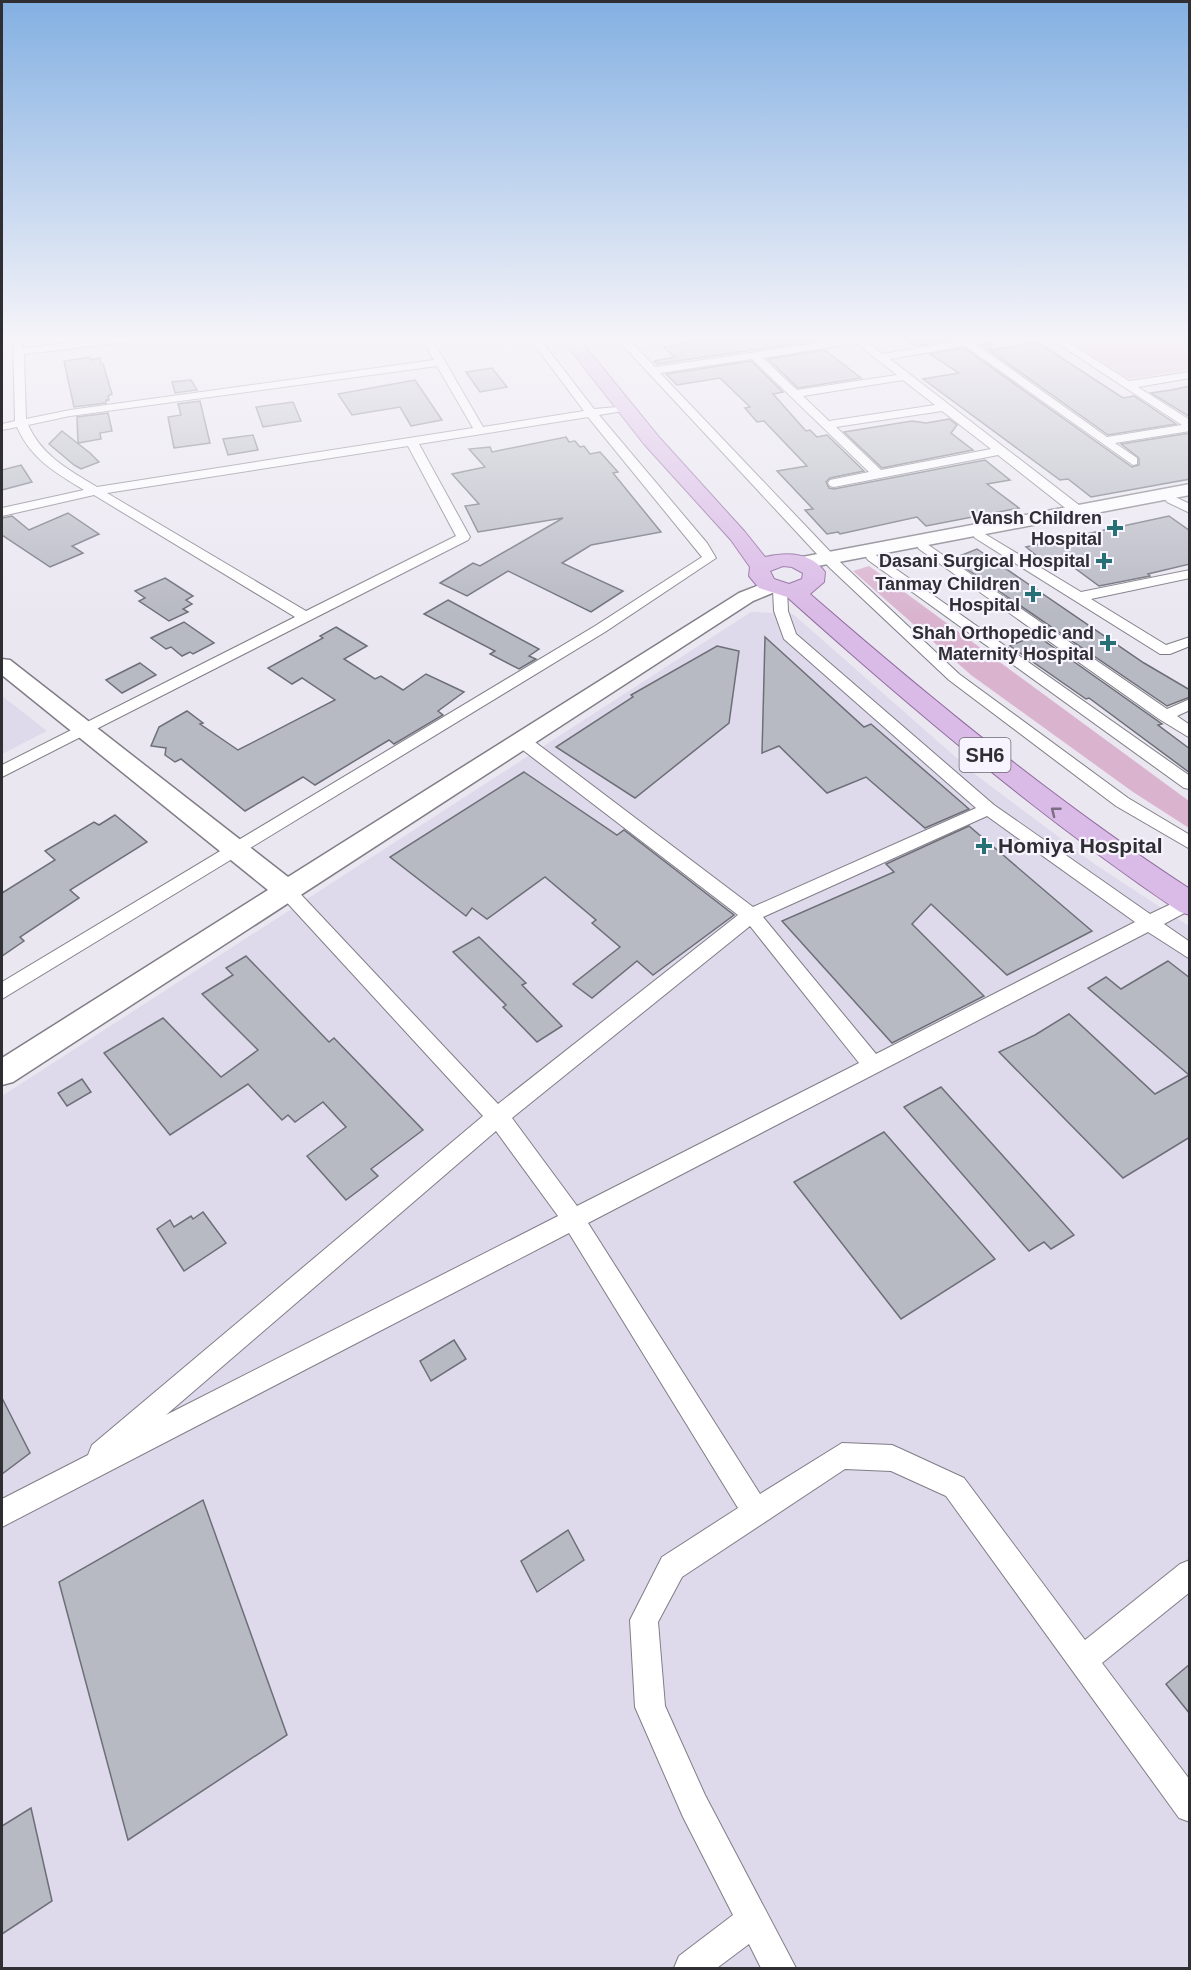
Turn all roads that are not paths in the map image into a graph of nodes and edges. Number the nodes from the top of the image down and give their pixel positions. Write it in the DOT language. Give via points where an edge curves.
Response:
graph roads {
  1 [pos="25,431"];
  2 [pos="480,431"];
  3 [pos="606,431"];
  4 [pos="644,431"];
  5 [pos="660,431"];
  6 [pos="693,431"];
  7 [pos="833,431"];
  8 [pos="974,431"];
  9 [pos="1092,431"];
  10 [pos="1162,431"];
  11 [pos="1106,441"];
  12 [pos="412,442"];
  13 [pos="1000,451"];
  14 [pos="1133,460"];
  15 [pos="878,474"];
  16 [pos="834,483"];
  17 [pos="1190,489"];
  18 [pos="96,491"];
  19 [pos="1180,497"];
  20 [pos="1190,509"];
  21 [pos="2,512"];
  22 [pos="1079,513"];
  23 [pos="980,535"];
  24 [pos="924,546"];
  25 [pos="873,557"];
  26 [pos="794,573"];
  27 [pos="1190,574"];
  28 [pos="1078,597"];
  29 [pos="306,616"];
  30 [pos="1190,641"];
  31 [pos="2,665"];
  32 [pos="1190,704"];
  33 [pos="1165,716"];
  34 [pos="84,730"];
  35 [pos="1190,732"];
  36 [pos="521,740"];
  37 [pos="2,772"];
  38 [pos="1190,784"];
  39 [pos="988,809"];
  40 [pos="1190,843"];
  41 [pos="235,849"];
  42 [pos="281,886"];
  43 [pos="1189,898"];
  44 [pos="751,915"];
  45 [pos="1147,923"];
  46 [pos="1190,952"];
  47 [pos="2,991"];
  48 [pos="2,1056"];
  49 [pos="872,1064"];
  50 [pos="2,1073"];
  51 [pos="497,1117"];
  52 [pos="573,1219"];
  53 [pos="76,1475"];
  54 [pos="756,1512"];
  55 [pos="2,1513"];
  56 [pos="1190,1574"];
  57 [pos="1082,1660"];
  58 [pos="1190,1807"];
  59 [pos="753,1920"];
  60 [pos="691,1968"];
  61 [pos="779,1968"];
  1 -- 18 [label="street" via="50,464"];
  2 -- 12 [label="street"];
  3 -- 41 [label="street" via="710,558 600,629"];
  4 -- 26 [label="main road, SH6" via="738,536"];
  5 -- 26 [label="main road, SH6"];
  6 -- 26 [label="street"];
  7 -- 15 [label="street"];
  8 -- 13 [label="street"];
  9 -- 11 [label="street"];
  10 -- 11 [label="street"];
  11 -- 14 [label="street"];
  12 -- 18 [label="street"];
  12 -- 29 [label="street" via="463,537"];
  13 -- 15 [label="street"];
  13 -- 22 [label="street"];
  15 -- 16 [label="street"];
  17 -- 22 [label="street"];
  18 -- 21 [label="street"];
  18 -- 29 [label="street"];
  19 -- 20 [label="street"];
  19 -- 22 [label="street"];
  22 -- 23 [label="street"];
  22 -- 26 [label="street"];
  23 -- 24 [label="street"];
  23 -- 28 [label="street"];
  24 -- 25 [label="street"];
  24 -- 33 [label="street"];
  25 -- 26 [label="street"];
  25 -- 38 [label="street"];
  26 -- 36 [label="street" via="746,597"];
  26 -- 39 [label="street" via="781,611 789,636"];
  26 -- 40 [label="street" via="954,677 1122,802"];
  26 -- 42 [label="street" via="737,592"];
  26 -- 43 [label="main road, SH6" via="950,728 1086,835"];
  27 -- 28 [label="street"];
  28 -- 30 [label="street" via="1166,651"];
  29 -- 34 [label="street"];
  31 -- 34 [label="street"];
  32 -- 33 [label="street"];
  33 -- 35 [label="street"];
  34 -- 37 [label="street"];
  34 -- 41 [label="street"];
  36 -- 42 [label="street"];
  36 -- 44 [label="street"];
  39 -- 44 [label="street"];
  39 -- 45 [label="street"];
  41 -- 42 [label="street"];
  41 -- 47 [label="street"];
  42 -- 48 [label="street"];
  42 -- 50 [label="street"];
  42 -- 51 [label="street"];
  43 -- 45 [label="street"];
  44 -- 49 [label="street"];
  44 -- 51 [label="street"];
  45 -- 46 [label="street"];
  45 -- 49 [label="street"];
  49 -- 52 [label="street"];
  51 -- 52 [label="street"];
  51 -- 53 [label="street"];
  52 -- 53 [label="street"];
  52 -- 54 [label="street"];
  53 -- 55 [label="street"];
  54 -- 57 [label="street" via="842,1456 892,1458 955,1486"];
  54 -- 59 [label="street" via="672,1567 644,1620 650,1707 694,1806"];
  56 -- 57 [label="street"];
  57 -- 58 [label="street"];
  59 -- 60 [label="street"];
  59 -- 61 [label="street"];
}
